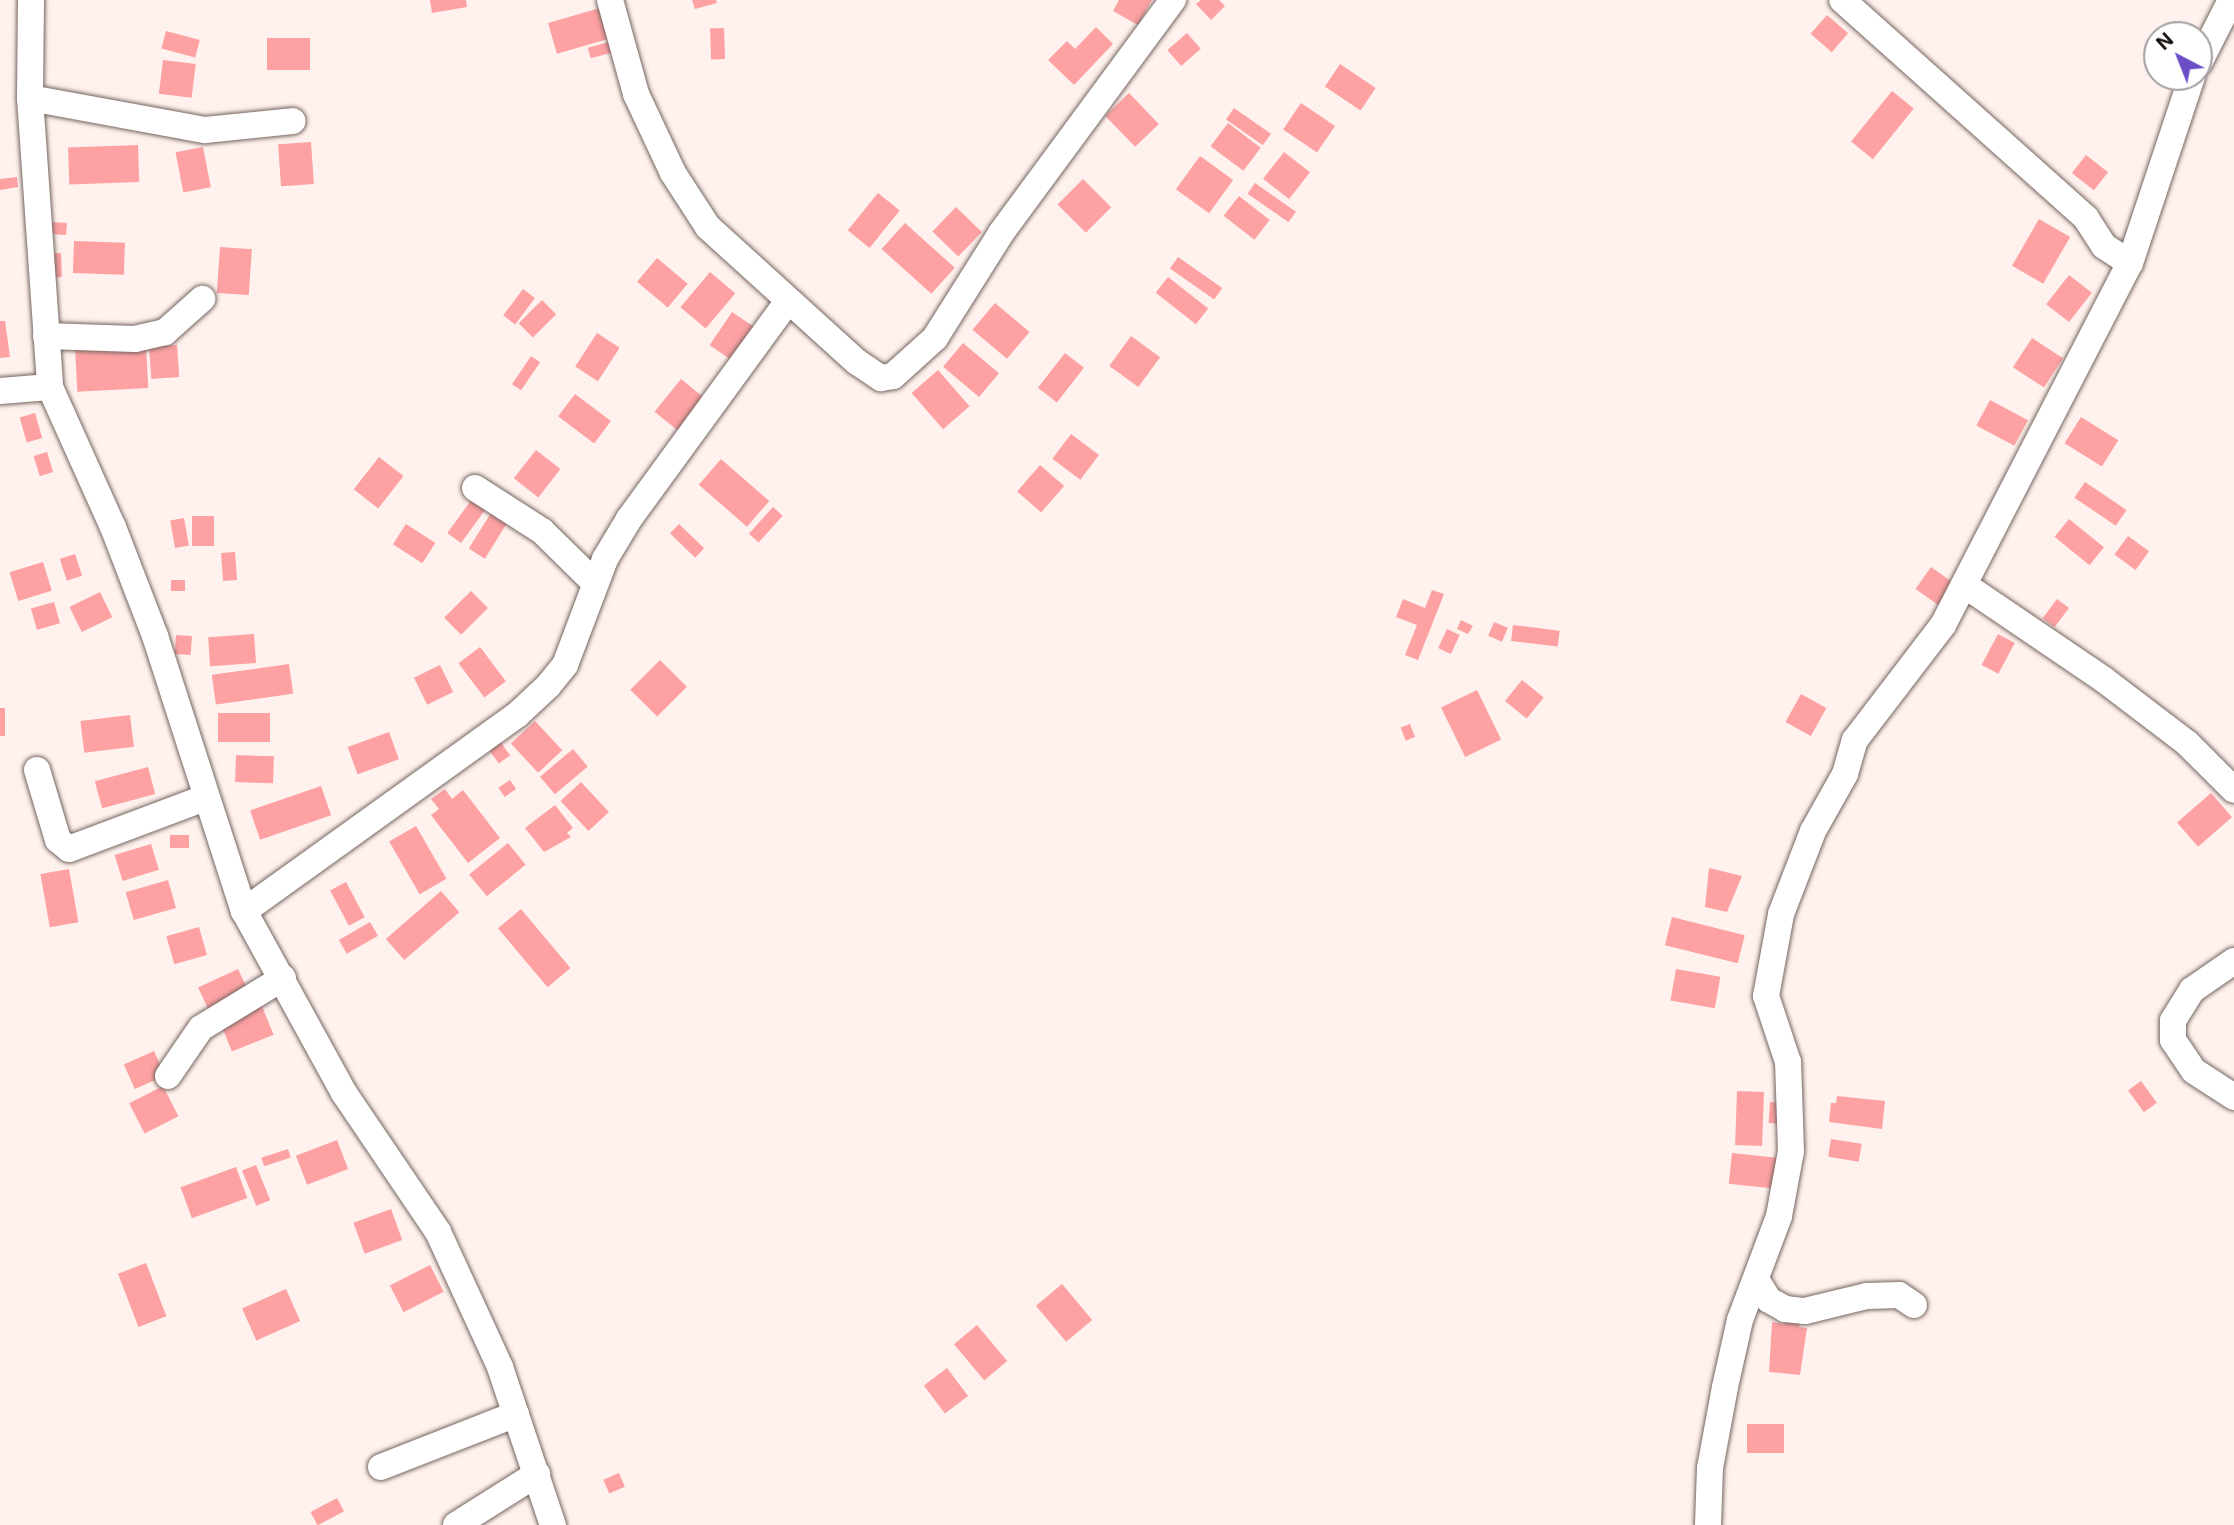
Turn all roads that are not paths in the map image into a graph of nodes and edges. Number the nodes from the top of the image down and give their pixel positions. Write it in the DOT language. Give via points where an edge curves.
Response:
graph roads {
  1 [pos="31,0"];
  2 [pos="610,0"];
  3 [pos="1173,0"];
  4 [pos="1842,0"];
  5 [pos="2231,0"];
  6 [pos="2213,35"];
  7 [pos="2187,91"];
  8 [pos="30,98"];
  9 [pos="293,121"];
  10 [pos="2130,263"];
  11 [pos="202,299"];
  12 [pos="788,301"];
  13 [pos="46,336"];
  14 [pos="50,387"];
  15 [pos="0,391"];
  16 [pos="475,488"];
  17 [pos="595,583"];
  18 [pos="1966,586"];
  19 [pos="37,770"];
  20 [pos="2234,790"];
  21 [pos="205,798"];
  22 [pos="244,911"];
  23 [pos="2234,961"];
  24 [pos="283,978"];
  25 [pos="168,1076"];
  26 [pos="2234,1097"];
  27 [pos="1757,1281"];
  28 [pos="1914,1305"];
  29 [pos="516,1414"];
  30 [pos="381,1467"];
  31 [pos="537,1474"];
  32 [pos="456,1525"];
  33 [pos="554,1525"];
  34 [pos="1709,1525"];
  1 -- 8 [label="street"];
  2 -- 12 [label="street" via="636,94 673,173 708,227"];
  3 -- 12 [label="street" via="1000,233 935,338 893,376 881,378 857,362"];
  4 -- 10 [label="street" via="2086,218 2104,246"];
  5 -- 6 [label="street"];
  7 -- 10 [label="street"];
  8 -- 9 [label="street" via="205,130"];
  8 -- 13 [label="street"];
  10 -- 18 [label="street"];
  11 -- 13 [label="street" via="165,332 155,335 135,339"];
  12 -- 17 [label="street" via="629,519"];
  13 -- 14 [label="street"];
  14 -- 15 [label="street"];
  14 -- 21 [label="street" via="113,527 155,636"];
  16 -- 17 [label="street" via="542,531"];
  17 -- 22 [label="street" via="565,665 517,715"];
  18 -- 20 [label="street" via="2124,695 2187,743"];
  18 -- 27 [label="street" via="1920,657 1855,740 1845,774 1813,831 1781,914 1766,996 1788,1062 1791,1151 1779,1216"];
  19 -- 21 [label="street" via="58,841 69,849"];
  21 -- 22 [label="street"];
  22 -- 24 [label="street"];
  23 -- 26 [label="street" via="2192,990 2174,1021 2173,1040 2194,1070"];
  24 -- 25 [label="street" via="201,1028"];
  24 -- 29 [label="street" via="344,1093 438,1232"];
  27 -- 28 [label="street" via="1769,1300 1785,1308 1805,1311 1867,1296 1899,1295"];
  27 -- 34 [label="street" via="1740,1320 1725,1387 1710,1468"];
  29 -- 30 [label="street"];
  29 -- 31 [label="street"];
  31 -- 32 [label="street"];
  31 -- 33 [label="street"];
}
